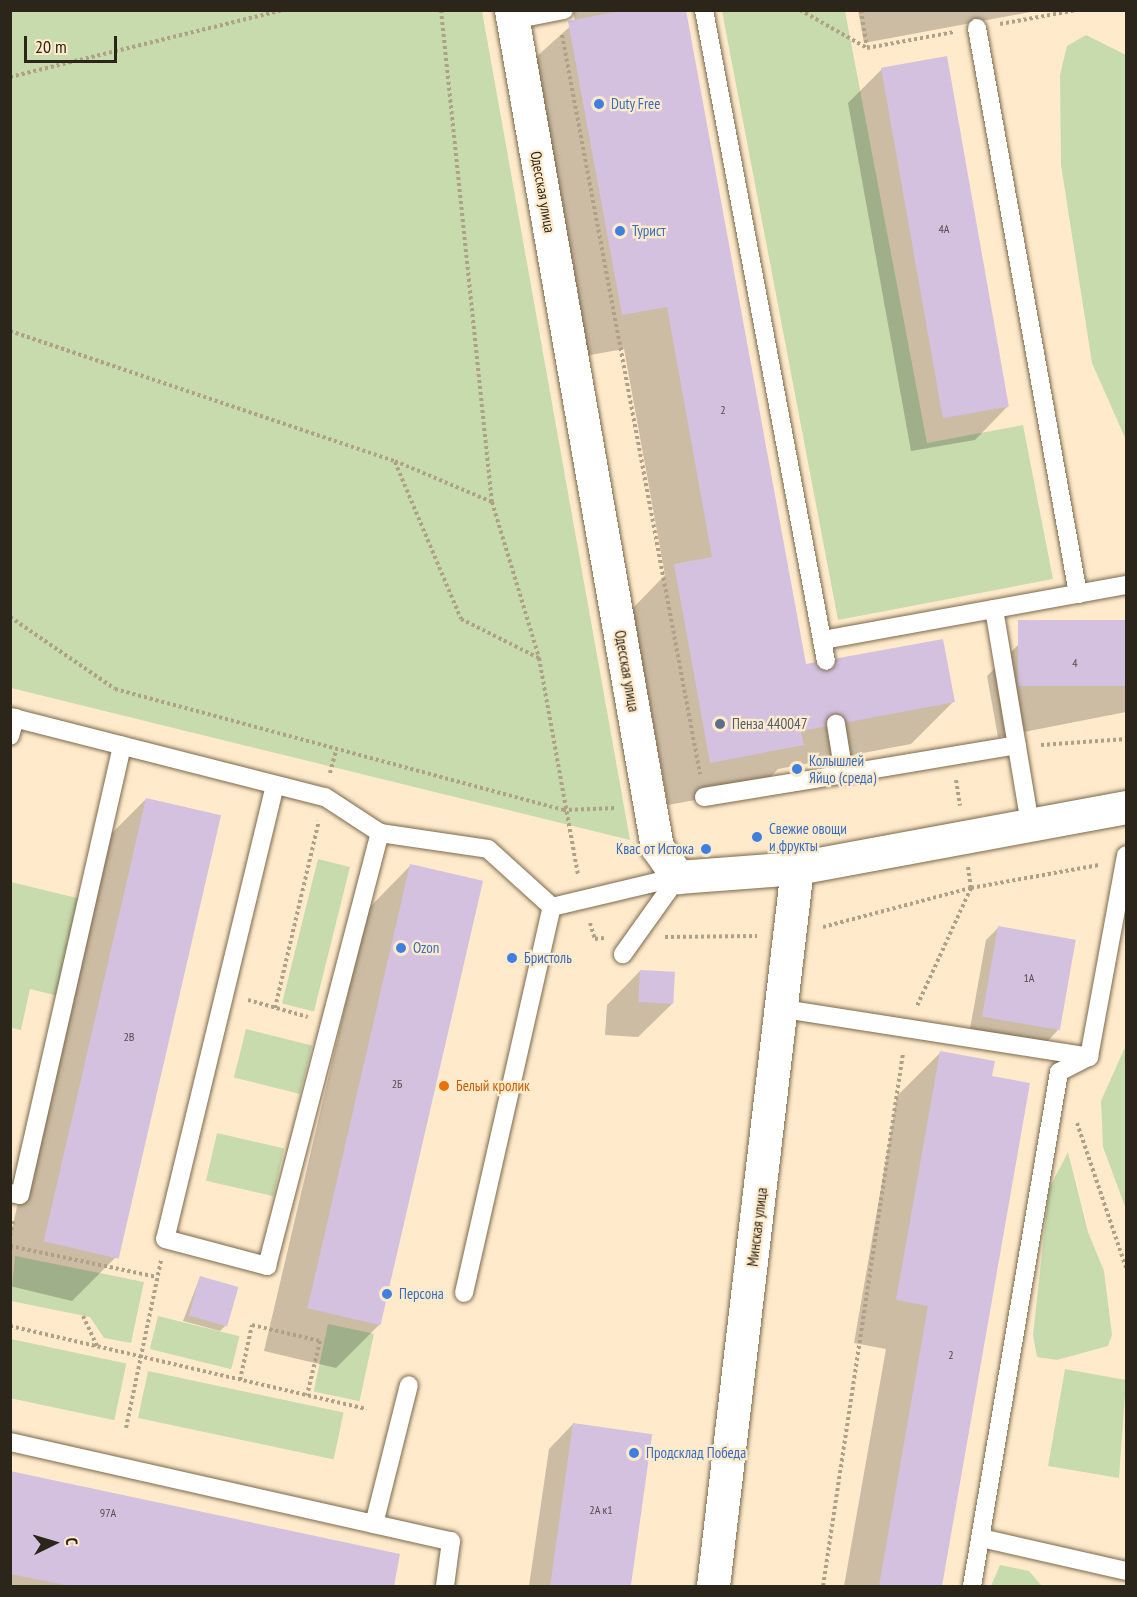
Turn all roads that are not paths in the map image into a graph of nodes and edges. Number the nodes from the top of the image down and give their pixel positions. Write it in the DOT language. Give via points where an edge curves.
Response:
graph roads {
  1 [pos="704,10"];
  2 [pos="561,11"];
  3 [pos="512,15"];
  4 [pos="977,28"];
  5 [pos="1126,585"];
  6 [pos="1078,594"];
  7 [pos="994,609"];
  8 [pos="823,640"];
  9 [pos="826,661"];
  10 [pos="13,717"];
  11 [pos="836,724"];
  12 [pos="10,736"];
  13 [pos="122,745"];
  14 [pos="1017,745"];
  15 [pos="844,774"];
  16 [pos="275,785"];
  17 [pos="704,797"];
  18 [pos="1126,807"];
  19 [pos="1030,824"];
  20 [pos="380,833"];
  21 [pos="1126,855"];
  22 [pos="797,867"];
  23 [pos="678,877"];
  24 [pos="552,907"];
  25 [pos="623,954"];
  26 [pos="784,1010"];
  27 [pos="1089,1057"];
  28 [pos="10,1193"];
  29 [pos="464,1293"];
  30 [pos="409,1385"];
  31 [pos="10,1442"];
  32 [pos="374,1524"];
  33 [pos="981,1538"];
  34 [pos="1126,1571"];
  35 [pos="445,1587"];
  36 [pos="712,1587"];
  37 [pos="972,1587"];
  1 -- 8 [label="lane"];
  2 -- 3 [label="lane"];
  3 -- 23 [label="street, Одесская улица" via="657,847"];
  4 -- 6 [label="lane"];
  5 -- 6 [label="lane"];
  6 -- 7 [label="lane"];
  7 -- 8 [label="lane"];
  7 -- 14 [label="lane"];
  8 -- 9 [label="lane"];
  10 -- 12 [label="lane"];
  10 -- 13 [label="lane"];
  11 -- 15 [label="lane"];
  13 -- 16 [label="lane"];
  13 -- 28 [label="lane" via="20,1195"];
  14 -- 15 [label="lane"];
  14 -- 19 [label="lane"];
  15 -- 17 [label="lane"];
  16 -- 20 [label="lane" via="325,797"];
  16 -- 20 [label="lane" via="165,1239 267,1266"];
  18 -- 19 [label="street"];
  19 -- 22 [label="street"];
  20 -- 24 [label="lane" via="488,849"];
  21 -- 27 [label="lane"];
  22 -- 23 [label="street"];
  22 -- 26 [label="street, Минская улица"];
  23 -- 24 [label="lane"];
  23 -- 25 [label="lane"];
  24 -- 29 [label="lane"];
  26 -- 27 [label="lane"];
  26 -- 36 [label="street, Минская улица"];
  27 -- 33 [label="lane" via="1059,1072"];
  30 -- 32 [label="lane"];
  31 -- 32 [label="lane"];
  32 -- 35 [label="lane" via="451,1541"];
  33 -- 34 [label="lane"];
  33 -- 37 [label="lane"];
}
